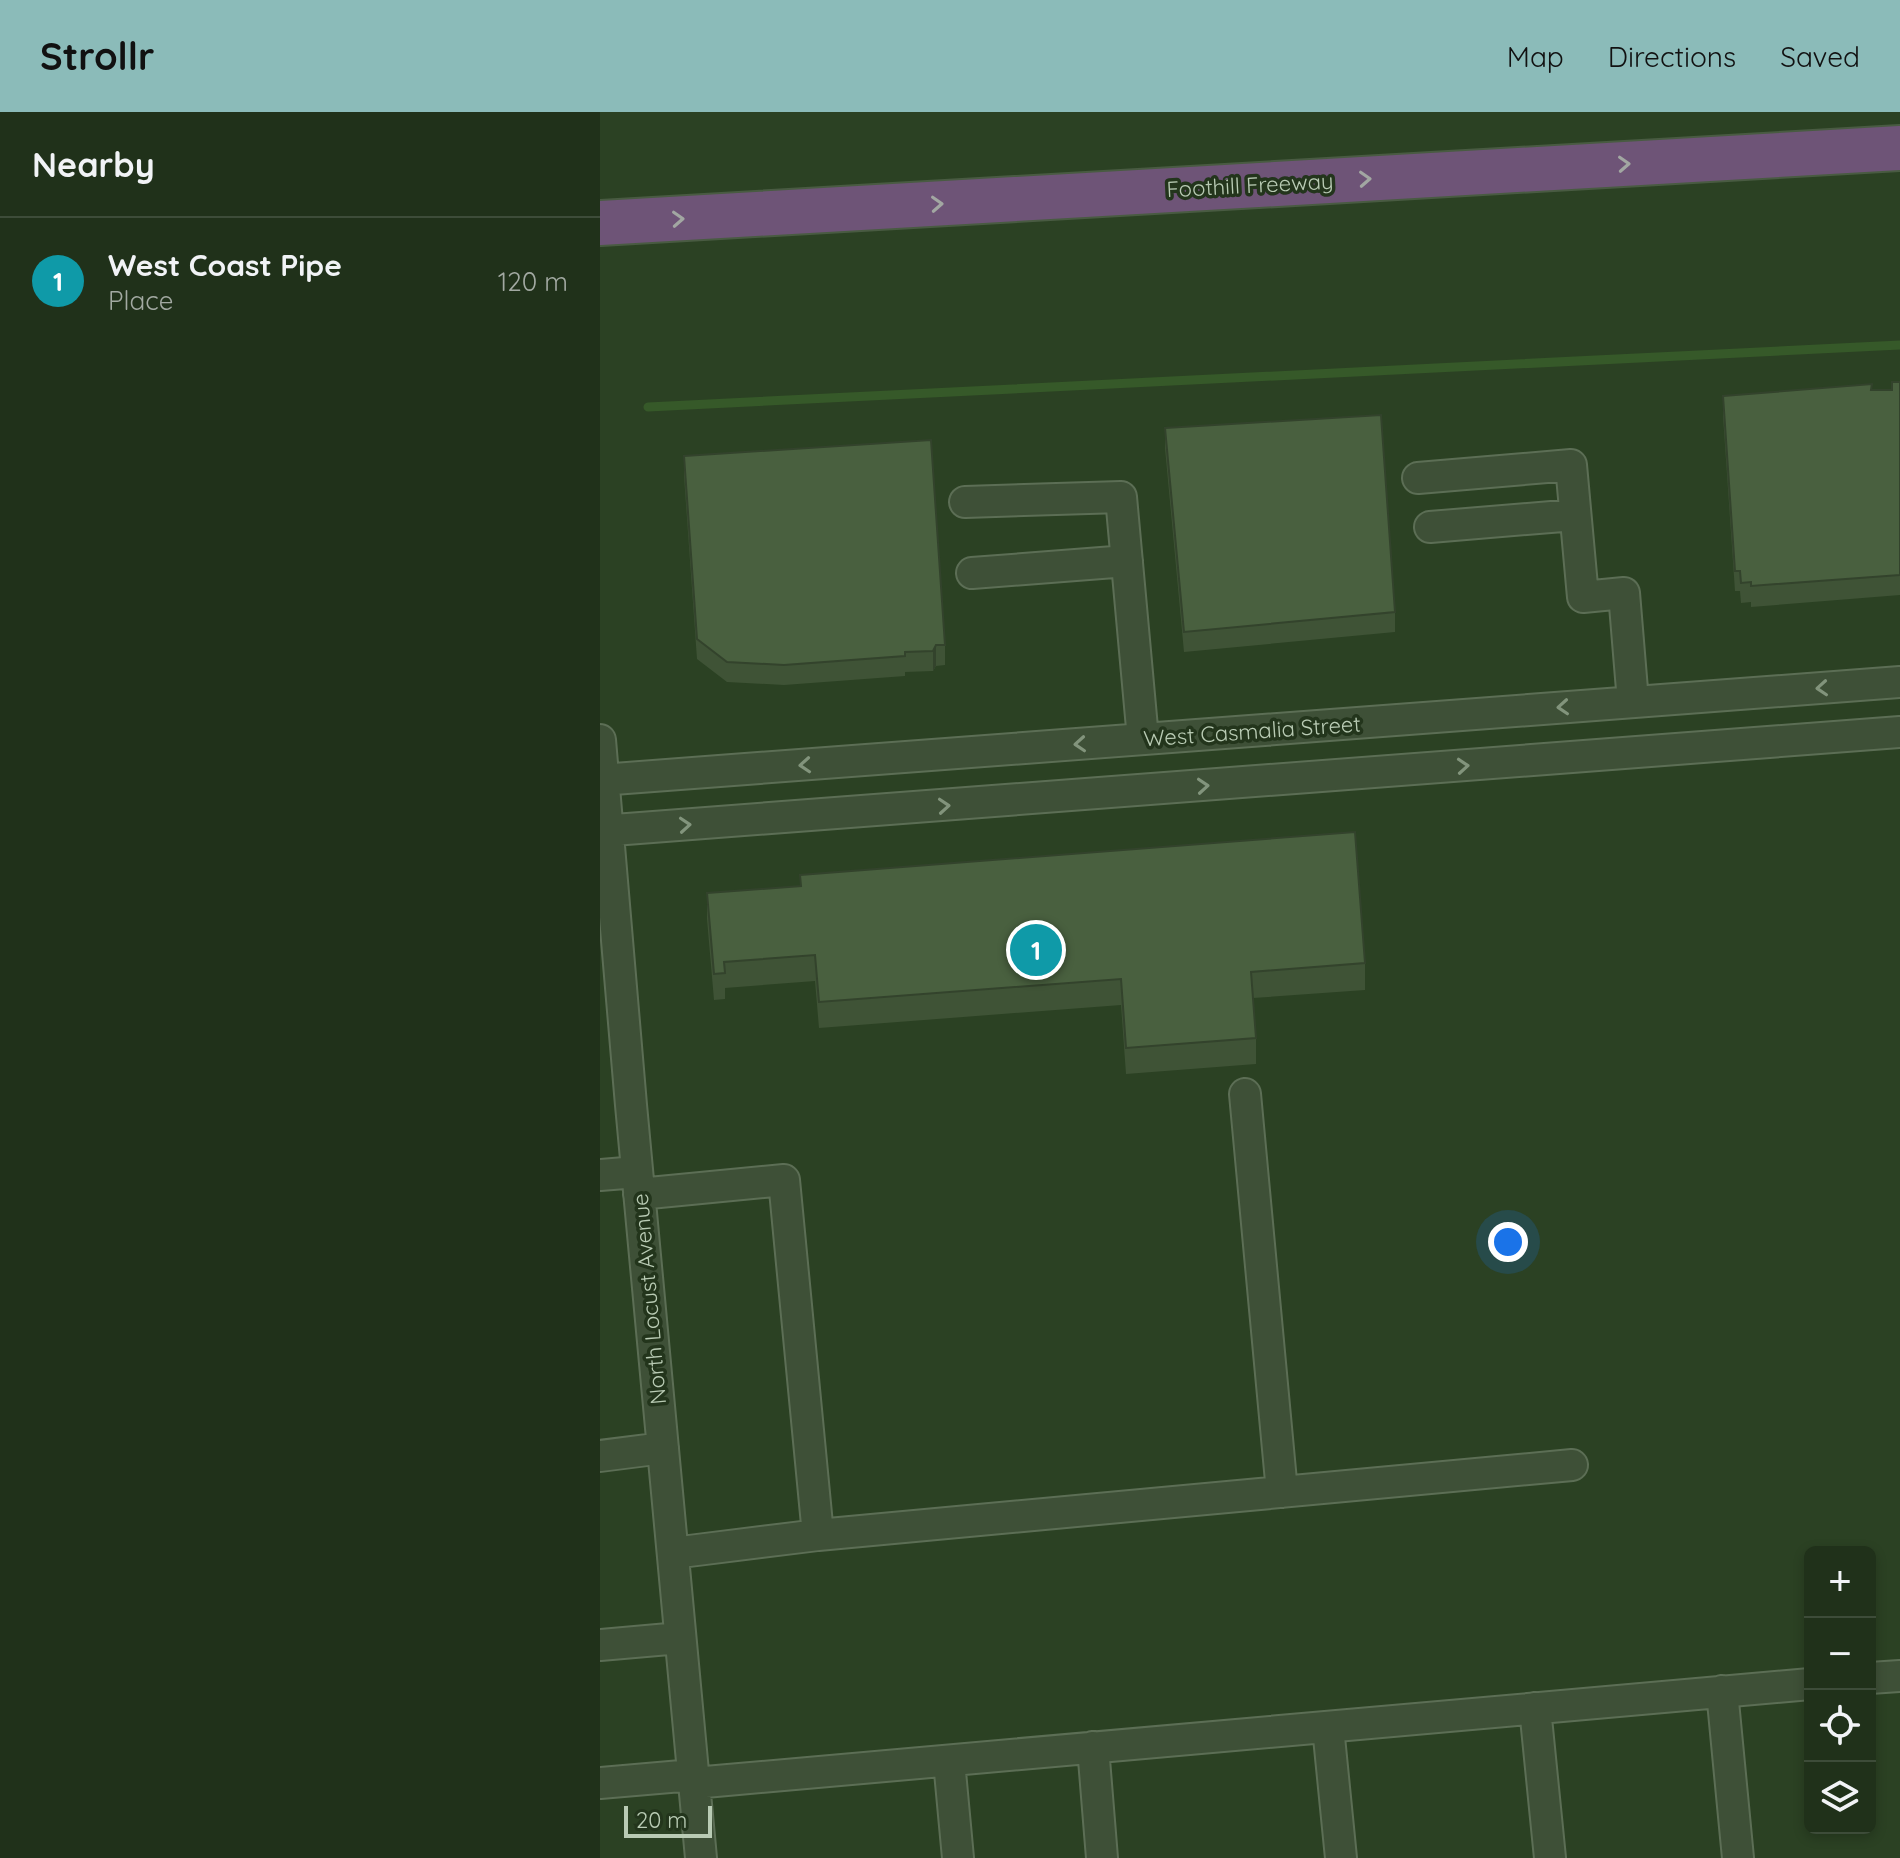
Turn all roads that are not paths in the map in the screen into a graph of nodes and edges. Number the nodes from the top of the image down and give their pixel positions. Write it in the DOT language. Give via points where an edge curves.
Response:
graph roads {
  1 [pos="1900,148"];
  2 [pos="600,223"];
  3 [pos="1418,478"];
  4 [pos="965,502"];
  5 [pos="1575,515"];
  6 [pos="1430,527"];
  7 [pos="1127,561"];
  8 [pos="972,573"];
  9 [pos="1900,682"];
  10 [pos="1633,702"];
  11 [pos="1900,732"];
  12 [pos="1143,739"];
  13 [pos="600,740"];
  14 [pos="602,780"];
  15 [pos="604,831"];
  16 [pos="1245,1094"];
  17 [pos="600,1175"];
  18 [pos="638,1183"];
  19 [pos="663,1448"];
  20 [pos="600,1456"];
  21 [pos="1572,1465"];
  22 [pos="1282,1492"];
  23 [pos="818,1535"];
  24 [pos="673,1553"];
  25 [pos="680,1638"];
  26 [pos="600,1645"];
  27 [pos="1900,1676"];
  28 [pos="1876,1678"];
  29 [pos="1804,1684"];
  30 [pos="1722,1691"];
  31 [pos="1535,1708"];
  32 [pos="1328,1727"];
  33 [pos="1093,1747"];
  34 [pos="949,1761"];
  35 [pos="694,1779"];
  36 [pos="600,1783"];
  37 [pos="701,1858"];
  38 [pos="958,1858"];
  39 [pos="1102,1858"];
  40 [pos="1341,1858"];
  41 [pos="1550,1858"];
  42 [pos="1738,1858"];
  2 -- 1 [label="highway, Foothill Freeway, one-way"];
  3 -- 5 [label="street" via="1571,465"];
  4 -- 7 [label="street" via="1121,497"];
  5 -- 6 [label="street"];
  5 -- 10 [label="street" via="1583,597 1624,593"];
  7 -- 8 [label="street"];
  7 -- 12 [label="street"];
  9 -- 10 [label="street, West Casmalia Street, one-way"];
  10 -- 12 [label="street, West Casmalia Street, one-way"];
  15 -- 11 [label="street, one-way"];
  12 -- 14 [label="street, West Casmalia Street, one-way"];
  13 -- 14 [label="street, North Locust Avenue"];
  14 -- 15 [label="street, North Locust Avenue"];
  15 -- 18 [label="street, North Locust Avenue"];
  16 -- 22 [label="street"];
  17 -- 18 [label="street"];
  18 -- 19 [label="street, North Locust Avenue"];
  18 -- 23 [label="street" via="784,1180"];
  19 -- 20 [label="street"];
  19 -- 24 [label="street, North Locust Avenue"];
  21 -- 22 [label="street"];
  22 -- 23 [label="street"];
  23 -- 24 [label="street"];
  24 -- 25 [label="street, North Locust Avenue"];
  25 -- 26 [label="street"];
  25 -- 35 [label="street, North Locust Avenue"];
  27 -- 28 [label="street"];
  29 -- 30 [label="street"];
  30 -- 31 [label="street"];
  30 -- 42 [label="street"];
  31 -- 32 [label="street"];
  31 -- 41 [label="street"];
  32 -- 33 [label="street"];
  32 -- 40 [label="street"];
  33 -- 34 [label="street"];
  33 -- 39 [label="street"];
  34 -- 35 [label="street"];
  34 -- 38 [label="street"];
  35 -- 36 [label="street"];
  35 -- 37 [label="street, North Locust Avenue"];
}
